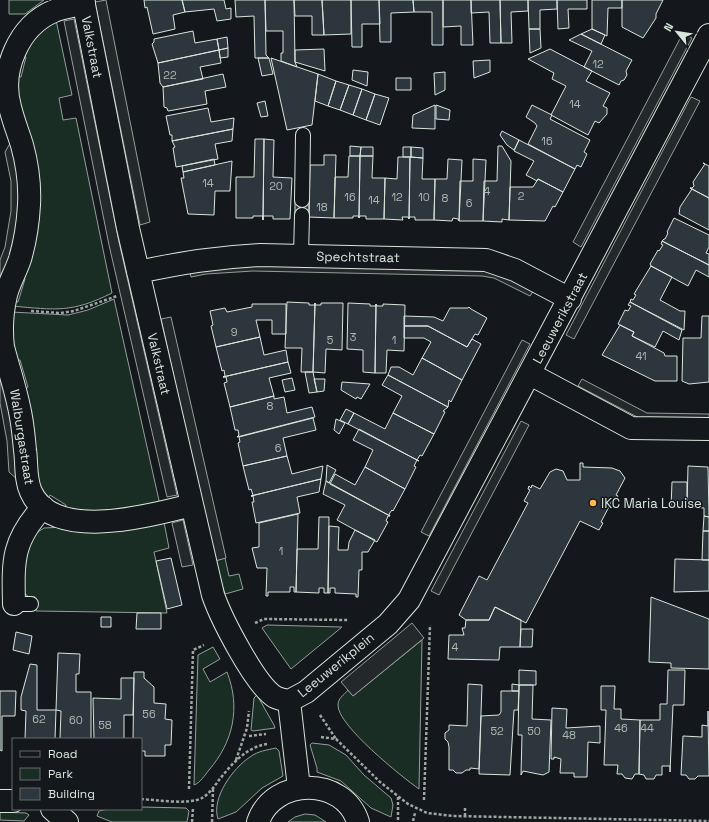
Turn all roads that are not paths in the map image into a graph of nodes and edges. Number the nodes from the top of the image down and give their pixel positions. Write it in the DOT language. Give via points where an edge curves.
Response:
graph roads {
  1 [pos="84,2"];
  2 [pos="709,35"];
  3 [pos="303,136"];
  4 [pos="302,200"];
  5 [pos="302,215"];
  6 [pos="301,256"];
  7 [pos="138,272"];
  8 [pos="570,299"];
  9 [pos="530,374"];
  10 [pos="709,429"];
  11 [pos="192,505"];
  12 [pos="43,507"];
  13 [pos="409,600"];
  14 [pos="22,604"];
  15 [pos="290,701"];
  16 [pos="299,788"];
  17 [pos="0,801"];
  18 [pos="12,802"];
  19 [pos="53,810"];
  20 [pos="256,821"];
  21 [pos="361,821"];
  22 [pos="67,822"];
  1 -- 7 [label="street, Valkstraat"];
  1 -- 12 [label="street, Walburgastraat" via="55,10 26,32 9,68 7,87 9,107 22,147 29,204 24,244 20,260 9,283 3,308 3,347 20,414 27,481 31,493"];
  2 -- 8 [label="street, Leeuwerikstraat"];
  3 -- 4 [label="lane"];
  5 -- 6 [label="lane"];
  6 -- 7 [label="street, Spechtstraat" via="223,256"];
  6 -- 8 [label="street, Spechtstraat" via="486,260 503,265"];
  7 -- 11 [label="street, Valkstraat"];
  8 -- 9 [label="street, Leeuwerikstraat"];
  9 -- 10 [label="street" via="631,428"];
  9 -- 13 [label="street, Leeuwerikstraat"];
  11 -- 12 [label="street, Walburgastraat" via="162,513 89,522 67,519"];
  11 -- 15 [label="street, Valkstraat" via="206,573 227,628 269,692 280,699"];
  12 -- 14 [label="street" via="23,533 16,548 14,563"];
  13 -- 15 [label="street, Leeuwerikplein" via="388,624 306,692"];
  15 -- 16 [label="street, Leeuwerikplein"];
  16 -- 20 [label="street" via="282,793 268,804"];
  16 -- 21 [label="street" via="327,790 344,802"];
  17 -- 18 [label="street"];
  19 -- 22 [label="street"];
}
